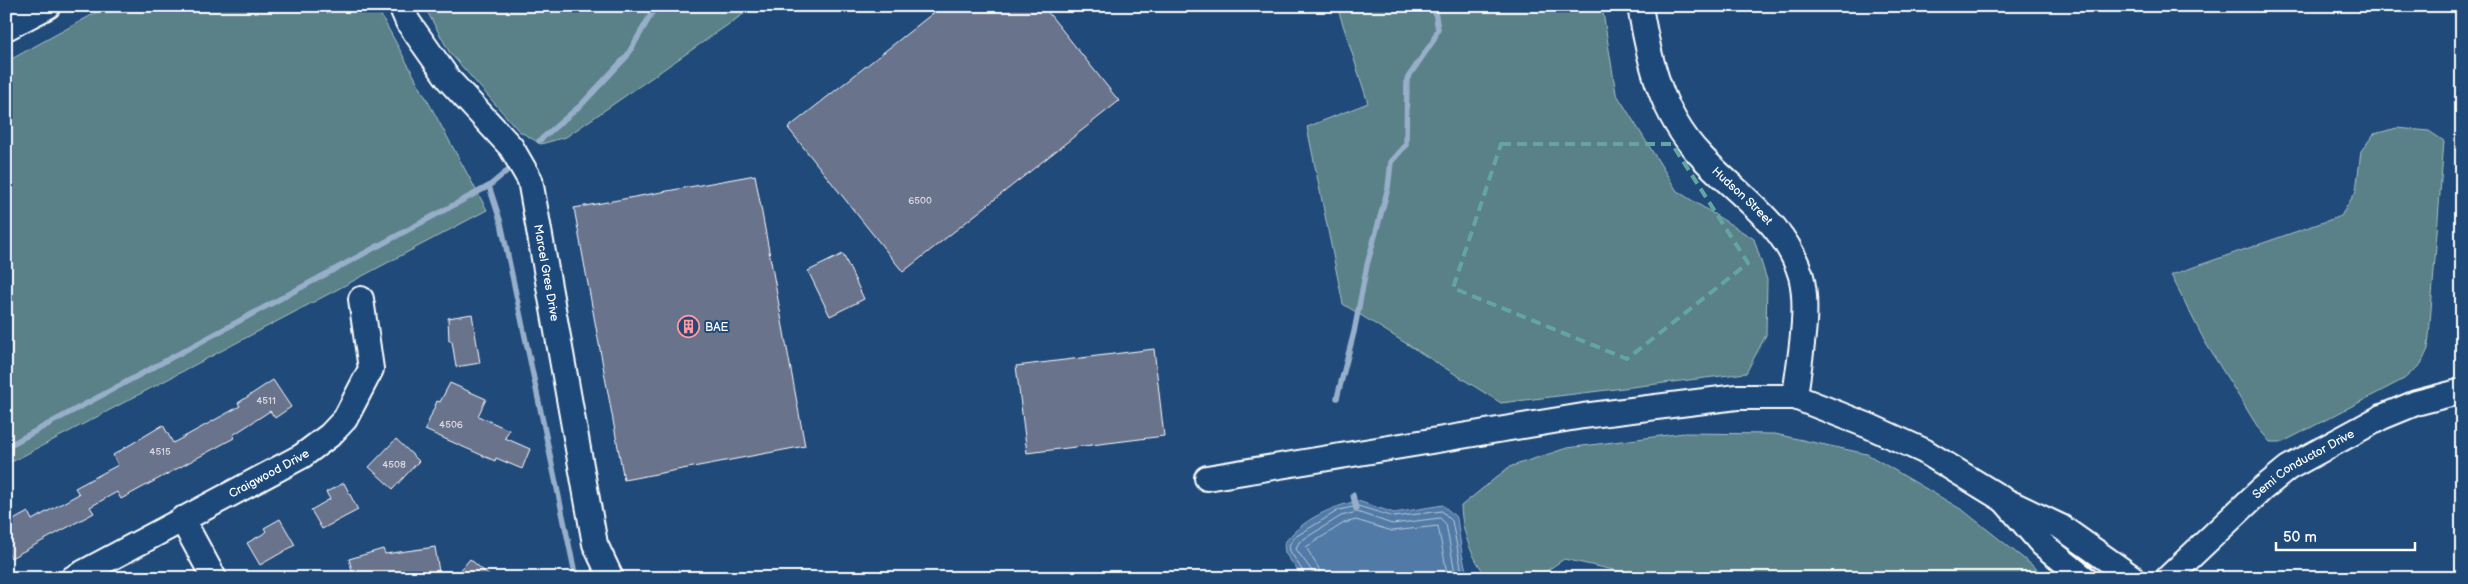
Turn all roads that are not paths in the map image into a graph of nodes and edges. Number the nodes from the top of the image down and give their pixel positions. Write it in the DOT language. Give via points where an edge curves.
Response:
graph roads {
  1 [pos="48,6"];
  2 [pos="400,6"];
  3 [pos="1640,6"];
  4 [pos="6,28"];
  5 [pos="360,299"];
  6 [pos="2462,391"];
  7 [pos="1795,397"];
  8 [pos="1208,478"];
  9 [pos="2004,500"];
  10 [pos="182,519"];
  11 [pos="73,578"];
  12 [pos="214,578"];
  13 [pos="611,578"];
  14 [pos="2084,578"];
  15 [pos="2133,578"];
  16 [pos="2168,578"];
  1 -- 4 [label="street"];
  2 -- 13 [label="street, Marcel Gres Drive" via="449,80 511,147 530,180 595,544"];
  3 -- 7 [label="street, Hudson Street" via="1660,93 1675,123 1699,155 1768,220 1787,244 1801,277 1804,320"];
  5 -- 10 [label="street, Craigwood Drive" via="371,369 345,419 302,456"];
  6 -- 16 [label="street, Semi Conductor Drive" via="2382,417 2288,468"];
  7 -- 8 [label="street" via="1737,397 1583,416"];
  7 -- 9 [label="street" via="1924,451"];
  9 -- 14 [label="street" via="2042,544"];
  9 -- 15 [label="street" via="2061,527"];
  10 -- 11 [label="street, Craigwood Drive"];
  10 -- 12 [label="street"];
}
